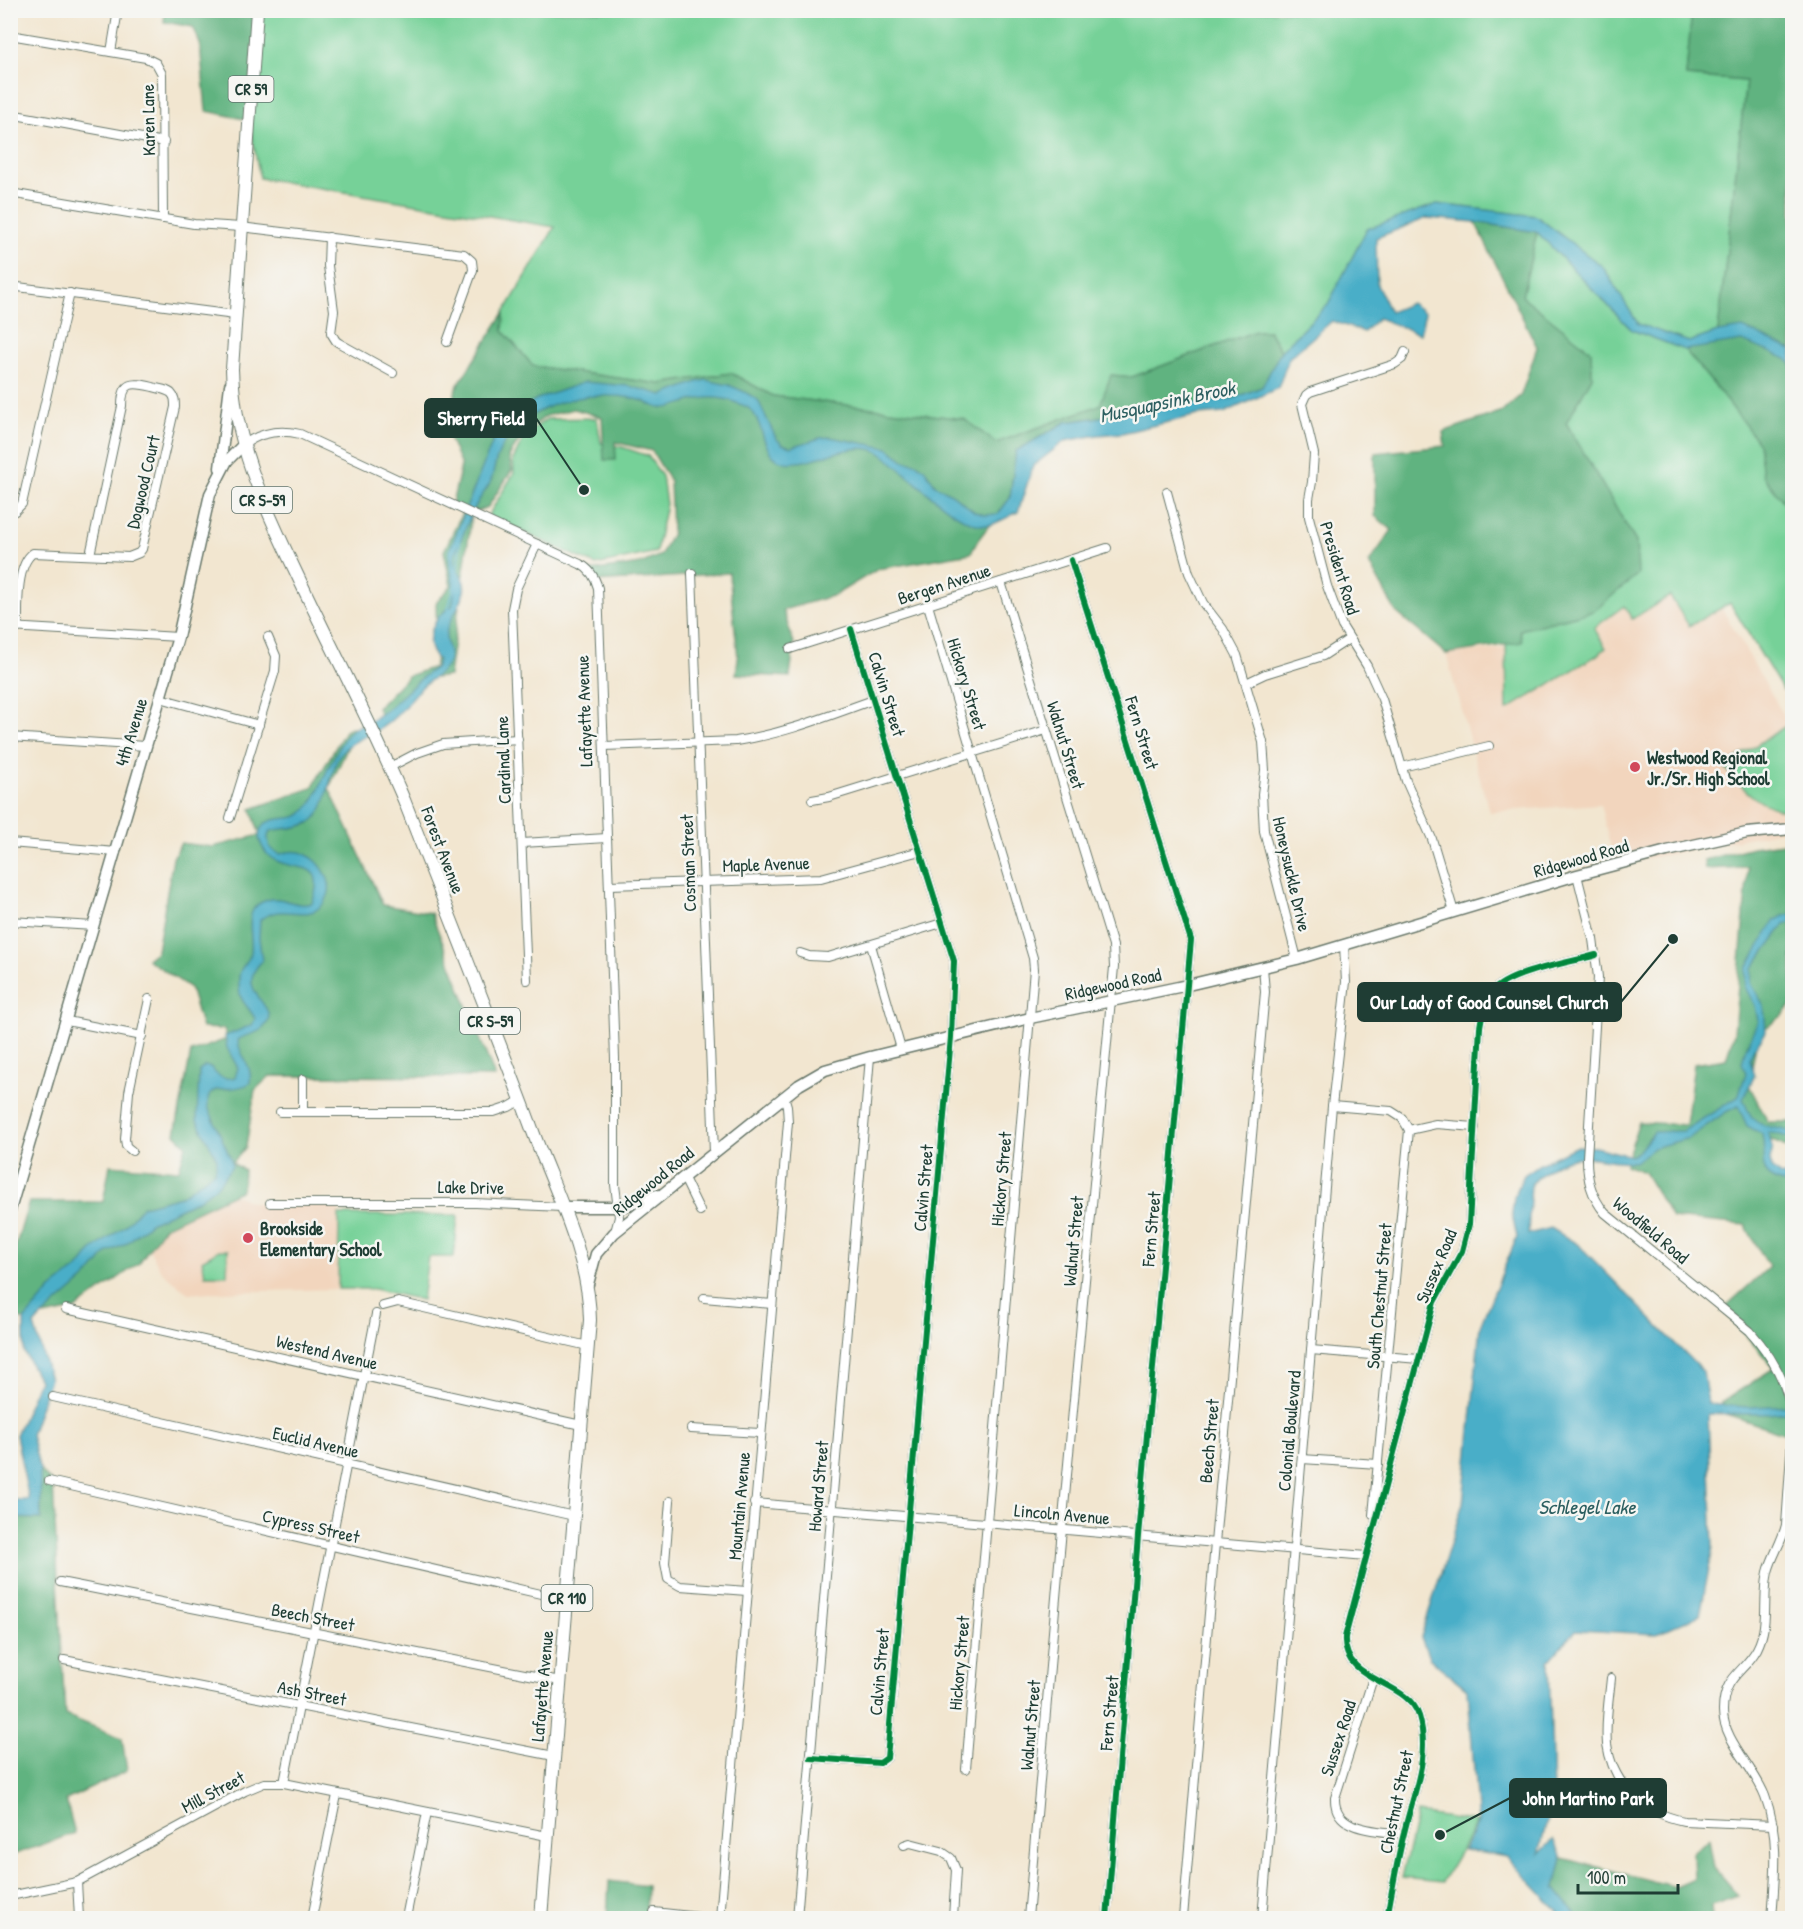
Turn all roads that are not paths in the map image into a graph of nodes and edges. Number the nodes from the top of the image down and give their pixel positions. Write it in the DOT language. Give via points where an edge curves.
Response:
graph roads {
  1 [pos="118,10"];
  2 [pos="256,10"];
  3 [pos="10,35"];
  4 [pos="111,52"];
  5 [pos="10,114"];
  6 [pos="164,142"];
  7 [pos="16,194"];
  8 [pos="163,219"];
  9 [pos="241,226"];
  10 [pos="329,237"];
  11 [pos="10,286"];
  12 [pos="70,293"];
  13 [pos="235,315"];
  14 [pos="447,342"];
  15 [pos="1405,352"];
  16 [pos="232,369"];
  17 [pos="393,373"];
  18 [pos="243,445"];
  19 [pos="220,472"];
  20 [pos="1167,492"];
  21 [pos="10,512"];
  22 [pos="537,544"];
  23 [pos="1107,548"];
  24 [pos="90,555"];
  25 [pos="1071,560"];
  26 [pos="692,573"];
  27 [pos="1001,582"];
  28 [pos="928,605"];
  29 [pos="14,627"];
  30 [pos="851,630"];
  31 [pos="178,637"];
  32 [pos="268,637"];
  33 [pos="1349,639"];
  34 [pos="790,649"];
  35 [pos="1246,683"];
  36 [pos="160,698"];
  37 [pos="873,700"];
  38 [pos="259,725"];
  39 [pos="1046,730"];
  40 [pos="10,737"];
  41 [pos="518,739"];
  42 [pos="699,742"];
  43 [pos="146,746"];
  44 [pos="604,746"];
  45 [pos="1489,746"];
  46 [pos="972,753"];
  47 [pos="1402,766"];
  48 [pos="390,767"];
  49 [pos="897,776"];
  50 [pos="812,800"];
  51 [pos="230,818"];
  52 [pos="1792,829"];
  53 [pos="607,838"];
  54 [pos="10,843"];
  55 [pos="522,843"];
  56 [pos="920,851"];
  57 [pos="116,852"];
  58 [pos="1577,875"];
  59 [pos="704,882"];
  60 [pos="609,885"];
  61 [pos="1454,912"];
  62 [pos="10,921"];
  63 [pos="942,923"];
  64 [pos="94,926"];
  65 [pos="871,945"];
  66 [pos="1344,945"];
  67 [pos="800,953"];
  68 [pos="1596,956"];
  69 [pos="1297,959"];
  70 [pos="1263,967"];
  71 [pos="527,980"];
  72 [pos="1188,985"];
  73 [pos="149,999"];
  74 [pos="1110,1001"];
  75 [pos="1030,1018"];
  76 [pos="67,1021"];
  77 [pos="142,1036"];
  78 [pos="951,1037"];
  79 [pos="901,1049"];
  80 [pos="870,1057"];
  81 [pos="303,1078"];
  82 [pos="784,1096"];
  83 [pos="521,1100"];
  84 [pos="1332,1106"];
  85 [pos="303,1110"];
  86 [pos="280,1112"];
  87 [pos="1474,1127"];
  88 [pos="1409,1130"];
  89 [pos="132,1151"];
  90 [pos="714,1153"];
  91 [pos="684,1178"];
  92 [pos="668,1190"];
  93 [pos="270,1203"];
  94 [pos="562,1207"];
  95 [pos="616,1207"];
  96 [pos="10,1210"];
  97 [pos="700,1211"];
  98 [pos="614,1233"];
  99 [pos="587,1281"];
  100 [pos="704,1298"];
  101 [pos="772,1304"];
  102 [pos="383,1306"];
  103 [pos="66,1309"];
  104 [pos="376,1314"];
  105 [pos="588,1346"];
  106 [pos="1311,1350"];
  107 [pos="1388,1356"];
  108 [pos="1419,1359"];
  109 [pos="363,1376"];
  110 [pos="52,1397"];
  111 [pos="1792,1414"];
  112 [pos="581,1425"];
  113 [pos="1792,1425"];
  114 [pos="691,1429"];
  115 [pos="760,1433"];
  116 [pos="1792,1438"];
  117 [pos="1302,1459"];
  118 [pos="346,1464"];
  119 [pos="1378,1464"];
  120 [pos="49,1481"];
  121 [pos="1791,1493"];
  122 [pos="670,1501"];
  123 [pos="754,1503"];
  124 [pos="831,1510"];
  125 [pos="574,1516"];
  126 [pos="908,1516"];
  127 [pos="986,1523"];
  128 [pos="1062,1530"];
  129 [pos="1138,1536"];
  130 [pos="1371,1537"];
  131 [pos="1215,1543"];
  132 [pos="330,1546"];
  133 [pos="1294,1549"];
  134 [pos="1366,1556"];
  135 [pos="60,1582"];
  136 [pos="747,1591"];
  137 [pos="567,1600"];
  138 [pos="313,1632"];
  139 [pos="64,1660"];
  140 [pos="1373,1678"];
  141 [pos="1611,1678"];
  142 [pos="560,1681"];
  143 [pos="299,1706"];
  144 [pos="554,1755"];
  145 [pos="811,1758"];
  146 [pos="966,1769"];
  147 [pos="284,1783"];
  148 [pos="337,1795"];
  149 [pos="427,1812"];
  150 [pos="1773,1825"];
  151 [pos="1403,1834"];
  152 [pos="548,1836"];
  153 [pos="904,1845"];
  154 [pos="77,1882"];
  155 [pos="10,1896"];
  156 [pos="654,1912"];
  157 [pos="1387,1916"];
  158 [pos="79,1918"];
  159 [pos="312,1918"];
  160 [pos="406,1918"];
  161 [pos="541,1918"];
  162 [pos="708,1918"];
  163 [pos="720,1918"];
  164 [pos="797,1918"];
  165 [pos="953,1918"];
  166 [pos="1028,1918"];
  167 [pos="1107,1918"];
  168 [pos="1183,1918"];
  169 [pos="1262,1918"];
  170 [pos="1424,1918"];
  171 [pos="1772,1918"];
  1 -- 4 [label="street"];
  2 -- 9 [label="main road, CR 59"];
  3 -- 4 [label="street, Karen Lane"];
  4 -- 6 [label="street, Karen Lane" via="152,60 160,68"];
  5 -- 6 [label="street"];
  6 -- 8 [label="street, Karen Lane"];
  7 -- 8 [label="street"];
  8 -- 9 [label="street"];
  9 -- 10 [label="street"];
  9 -- 13 [label="main road, CR 59"];
  10 -- 14 [label="street" via="464,254 471,259 473,270"];
  10 -- 17 [label="street" via="333,337"];
  11 -- 12 [label="street"];
  12 -- 13 [label="street"];
  12 -- 21 [label="street" via="22,504"];
  13 -- 16 [label="main road, CR 59"];
  15 -- 33 [label="street, President Road" via="1395,364 1310,392 1302,404 1314,454 1309,499 1312,532 1332,602"];
  16 -- 18 [label="main road, CR 59" via="234,405"];
  16 -- 19 [label="main road"];
  18 -- 19 [label="main road, 4th Avenue"];
  18 -- 22 [label="street, Lafayette Avenue" via="269,432 300,434"];
  18 -- 48 [label="main road, Forest Avenue / CR S-59" via="266,509"];
  19 -- 31 [label="main road, 4th Avenue" via="210,494"];
  20 -- 35 [label="street, Honeysuckle Drive" via="1193,581 1203,603 1230,641"];
  22 -- 41 [label="street, Cardinal Lane" via="516,589 512,609"];
  22 -- 44 [label="street, Lafayette Avenue" via="583,566 596,580"];
  23 -- 25 [label="street, Bergen Avenue"];
  24 -- 24 [label="street, Dogwood Court" via="123,393 128,386 138,383 171,393 175,406 142,549 129,557"];
  24 -- 29 [label="street, Dogwood Court" via="29,555"];
  25 -- 27 [label="street, Bergen Avenue"];
  25 -- 72 [label="street, Fern Street" via="1191,940"];
  26 -- 42 [label="street, Cosman Street"];
  27 -- 28 [label="street, Bergen Avenue"];
  27 -- 39 [label="street, Walnut Street"];
  28 -- 30 [label="street, Bergen Avenue"];
  28 -- 46 [label="street, Hickory Street"];
  29 -- 31 [label="street"];
  30 -- 34 [label="street, Bergen Avenue"];
  30 -- 37 [label="street, Calvin Street"];
  31 -- 36 [label="main road, 4th Avenue"];
  32 -- 38 [label="street" via="276,663"];
  33 -- 35 [label="street" via="1323,656"];
  33 -- 47 [label="street, President Road" via="1375,682"];
  35 -- 69 [label="street, Honeysuckle Drive" via="1265,756 1264,831"];
  36 -- 38 [label="street"];
  36 -- 43 [label="main road, 4th Avenue"];
  37 -- 42 [label="street" via="779,733 736,741"];
  37 -- 49 [label="street, Calvin Street"];
  38 -- 51 [label="street"];
  39 -- 46 [label="street"];
  39 -- 74 [label="street, Walnut Street" via="1113,946"];
  40 -- 43 [label="street"];
  41 -- 48 [label="street" via="443,744"];
  41 -- 55 [label="street, Cardinal Lane"];
  42 -- 44 [label="street"];
  42 -- 59 [label="street, Cosman Street"];
  43 -- 57 [label="main road, 4th Avenue"];
  44 -- 53 [label="street, Lafayette Avenue"];
  45 -- 47 [label="street"];
  46 -- 49 [label="street"];
  46 -- 75 [label="street, Hickory Street" via="1033,958"];
  47 -- 61 [label="street, President Road" via="1432,838"];
  48 -- 83 [label="main road, Forest Avenue / CR S-59"];
  49 -- 50 [label="street"];
  49 -- 56 [label="street, Calvin Street"];
  52 -- 58 [label="main road, Ridgewood Road / CR 110" via="1704,842"];
  53 -- 55 [label="street"];
  53 -- 60 [label="street, Lafayette Avenue"];
  54 -- 57 [label="street"];
  55 -- 71 [label="street, Cardinal Lane"];
  56 -- 59 [label="street, Maple Avenue" via="821,878"];
  56 -- 63 [label="street, Calvin Street"];
  57 -- 64 [label="main road, 4th Avenue"];
  58 -- 61 [label="main road, Ridgewood Road / CR 110"];
  58 -- 68 [label="street, Woodfield Road"];
  59 -- 60 [label="street, Maple Avenue"];
  59 -- 90 [label="street, Cosman Street"];
  60 -- 95 [label="street, Lafayette Avenue"];
  61 -- 66 [label="main road, Ridgewood Road / CR 110"];
  62 -- 64 [label="street"];
  63 -- 65 [label="street"];
  63 -- 78 [label="street, Calvin Street" via="954,961"];
  64 -- 76 [label="main road, 4th Avenue"];
  65 -- 67 [label="street" via="828,957"];
  65 -- 79 [label="street"];
  66 -- 69 [label="main road, Ridgewood Road / CR 110"];
  66 -- 84 [label="street, Colonial Boulevard" via="1346,982"];
  68 -- 87 [label="street, Sussex Road" via="1515,976 1491,993 1480,1027"];
  68 -- 111 [label="street, Woodfield Road" via="1587,1158 1593,1195 1605,1213 1750,1331 1772,1359"];
  69 -- 70 [label="main road, Ridgewood Road / CR 110"];
  70 -- 72 [label="main road, Ridgewood Road / CR 110"];
  70 -- 131 [label="street, Beech Street" via="1265,992"];
  72 -- 74 [label="main road, Ridgewood Road / CR 110"];
  72 -- 129 [label="street, Fern Street"];
  73 -- 77 [label="street"];
  74 -- 75 [label="main road, Ridgewood Road / CR 110"];
  74 -- 128 [label="street, Walnut Street"];
  75 -- 78 [label="main road, Ridgewood Road / CR 110"];
  75 -- 127 [label="street, Hickory Street"];
  76 -- 77 [label="street"];
  76 -- 96 [label="main road, 4th Avenue"];
  77 -- 89 [label="street" via="129,1092 125,1139"];
  78 -- 79 [label="main road, Ridgewood Road / CR 110"];
  78 -- 126 [label="street, Calvin Street"];
  79 -- 80 [label="main road, Ridgewood Road / CR 110"];
  80 -- 82 [label="main road, Ridgewood Road / CR 110" via="825,1070"];
  80 -- 124 [label="street, Howard Street"];
  81 -- 85 [label="street"];
  82 -- 90 [label="main road, Ridgewood Road / CR 110"];
  82 -- 101 [label="street, Mountain Avenue" via="788,1122"];
  83 -- 85 [label="street" via="494,1112"];
  83 -- 94 [label="main road, Forest Avenue / CR S-59"];
  84 -- 88 [label="street" via="1391,1111 1402,1118"];
  84 -- 106 [label="street, Colonial Boulevard"];
  85 -- 86 [label="street"];
  87 -- 88 [label="street" via="1436,1124"];
  87 -- 108 [label="street, Sussex Road" via="1467,1238 1434,1302"];
  88 -- 107 [label="street, South Chestnut Street"];
  90 -- 91 [label="main road, Ridgewood Road / CR 110"];
  91 -- 92 [label="main road, Ridgewood Road / CR 110"];
  91 -- 97 [label="street"];
  92 -- 95 [label="main road, Lake Drive" via="641,1202"];
  92 -- 98 [label="main road, Ridgewood Road / CR 110"];
  93 -- 94 [label="street, Lake Drive"];
  94 -- 95 [label="main road, Lake Drive"];
  94 -- 99 [label="main road, Forest Avenue / CR S-59"];
  95 -- 98 [label="street, Lafayette Avenue" via="618,1222"];
  98 -- 99 [label="main road, Ridgewood Road / CR 110" via="596,1254"];
  99 -- 105 [label="main road, Lafayette Avenue / CR 110"];
  100 -- 101 [label="street"];
  101 -- 115 [label="street, Mountain Avenue"];
  102 -- 105 [label="street" via="398,1302"];
  103 -- 109 [label="street, Westend Avenue"];
  104 -- 109 [label="street"];
  105 -- 112 [label="main road, Lafayette Avenue / CR 110"];
  106 -- 107 [label="street"];
  106 -- 117 [label="street, Colonial Boulevard"];
  107 -- 108 [label="street"];
  107 -- 119 [label="street, South Chestnut Street"];
  108 -- 130 [label="street, Sussex Road"];
  109 -- 112 [label="street, Westend Avenue"];
  109 -- 118 [label="street"];
  110 -- 118 [label="street, Euclid Avenue"];
  111 -- 113 [label="street, Woodfield Road"];
  112 -- 125 [label="main road, Lafayette Avenue / CR 110"];
  114 -- 115 [label="street"];
  115 -- 123 [label="street, Mountain Avenue"];
  116 -- 121 [label="street"];
  117 -- 119 [label="street"];
  117 -- 133 [label="street, Colonial Boulevard"];
  118 -- 125 [label="street, Euclid Avenue"];
  118 -- 132 [label="street"];
  119 -- 130 [label="street"];
  120 -- 132 [label="street, Cypress Street"];
  121 -- 150 [label="street" via="1783,1539 1768,1573 1761,1642 1730,1682 1723,1711 1730,1738 1756,1778"];
  122 -- 136 [label="street" via="665,1563 668,1579 680,1586"];
  123 -- 124 [label="street, Lincoln Avenue"];
  123 -- 136 [label="street, Mountain Avenue"];
  124 -- 126 [label="street, Lincoln Avenue"];
  124 -- 145 [label="street, Howard Street"];
  125 -- 137 [label="main road, Lafayette Avenue / CR 110"];
  126 -- 127 [label="street, Lincoln Avenue"];
  126 -- 145 [label="street, Calvin Street" via="887,1758 884,1762"];
  127 -- 128 [label="street, Lincoln Avenue"];
  127 -- 146 [label="street, Hickory Street"];
  128 -- 129 [label="street, Lincoln Avenue"];
  128 -- 166 [label="street, Walnut Street"];
  129 -- 131 [label="street, Lincoln Avenue"];
  129 -- 167 [label="street, Fern Street"];
  130 -- 134 [label="street, Sussex Road"];
  131 -- 133 [label="street, Lincoln Avenue"];
  131 -- 168 [label="street, Beech Street"];
  132 -- 137 [label="street, Cypress Street"];
  132 -- 138 [label="street"];
  133 -- 134 [label="street, Lincoln Avenue"];
  133 -- 169 [label="street, Colonial Boulevard"];
  134 -- 140 [label="street, Sussex Road" via="1344,1644 1350,1659"];
  135 -- 138 [label="street, Beech Street"];
  136 -- 163 [label="street, Mountain Avenue"];
  137 -- 142 [label="main road, Lafayette Avenue / CR 110"];
  138 -- 142 [label="street, Beech Street"];
  138 -- 143 [label="street"];
  139 -- 143 [label="street, Ash Street"];
  140 -- 151 [label="street, Chestnut Street" via="1408,1700 1419,1716 1424,1756"];
  140 -- 151 [label="street, Sussex Road" via="1335,1806 1341,1819 1352,1826"];
  141 -- 150 [label="street" via="1607,1737 1610,1755 1619,1778 1634,1797 1652,1811 1672,1819"];
  142 -- 144 [label="main road, Lafayette Avenue / CR 110"];
  143 -- 144 [label="street, Ash Street"];
  143 -- 147 [label="street"];
  144 -- 152 [label="main road, Lafayette Avenue / CR 110"];
  145 -- 164 [label="street, Howard Street"];
  147 -- 148 [label="street, Mill Street"];
  147 -- 154 [label="street, Mill Street" via="257,1785"];
  148 -- 149 [label="street, Mill Street"];
  148 -- 159 [label="street"];
  149 -- 152 [label="street, Mill Street"];
  149 -- 160 [label="street"];
  150 -- 171 [label="street" via="1776,1860"];
  151 -- 157 [label="street, Chestnut Street"];
  152 -- 161 [label="main road, Lafayette Avenue / CR 110"];
  153 -- 165 [label="street" via="941,1851 951,1858 956,1870"];
  154 -- 155 [label="street, Mill Street"];
  154 -- 158 [label="street"];
  156 -- 162 [label="street"];
  157 -- 170 [label="street"];
}
